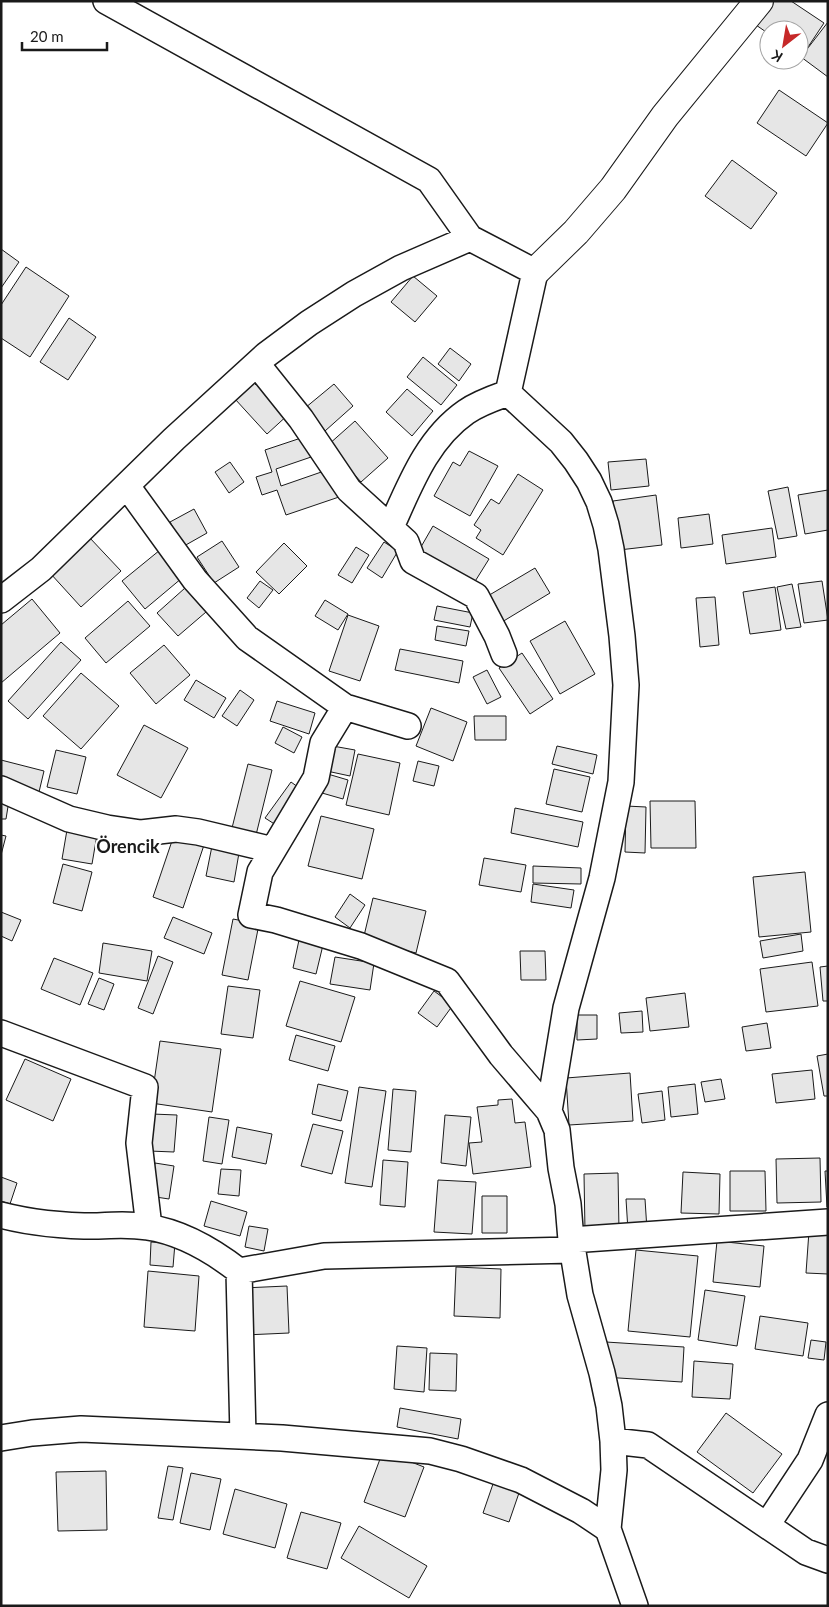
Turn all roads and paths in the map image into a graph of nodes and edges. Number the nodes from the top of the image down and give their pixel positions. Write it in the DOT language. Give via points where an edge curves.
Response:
graph roads {
  1 [pos="106,1"];
  2 [pos="759,1"];
  3 [pos="470,238"];
  4 [pos="536,272"];
  5 [pos="257,364"];
  6 [pos="508,393"];
  7 [pos="127,486"];
  8 [pos="391,527"];
  9 [pos="1,600"];
  10 [pos="504,654"];
  11 [pos="345,707"];
  12 [pos="408,726"];
  13 [pos="1,789"];
  14 [pos="273,850"];
  15 [pos="1,1033"];
  16 [pos="549,1111"];
  17 [pos="1,1215"];
  18 [pos="828,1222"];
  19 [pos="149,1227"];
  20 [pos="572,1245"];
  21 [pos="240,1271"];
  22 [pos="828,1415"];
  23 [pos="243,1436"];
  24 [pos="1,1438"];
  25 [pos="614,1441"];
  26 [pos="767,1525"];
  27 [pos="608,1529"];
  28 [pos="828,1560"];
  29 [pos="636,1606"];
  1 -- 3 [label="street" via="429,180"];
  2 -- 4 [label="street" via="665,116 613,189"];
  3 -- 4 [label="street"];
  3 -- 5 [label="street" via="401,268 354,294 309,323"];
  4 -- 6 [label="street"];
  5 -- 7 [label="street"];
  5 -- 8 [label="street" via="301,419 349,490"];
  6 -- 8 [label="street" via="467,412 438,438 413,478"];
  6 -- 16 [label="street" via="561,442 589,481 599,502 618,592 626,685 621,782 615,820 566,1008"];
  7 -- 9 [label="street" via="41,569"];
  7 -- 11 [label="street" via="195,580 247,638"];
  8 -- 10 [label="street" via="406,542 413,561 476,596"];
  11 -- 12 [label="street"];
  11 -- 14 [label="street" via="323,743 316,778"];
  13 -- 14 [label="street" via="69,819 107,828 141,833 176,829"];
  14 -- 16 [label="street" via="260,872 251,915 362,946 447,981 501,1055"];
  15 -- 19 [label="street" via="145,1087 139,1143"];
  16 -- 20 [label="street" via="557,1130"];
  17 -- 19 [label="street" via="66,1225"];
  18 -- 20 [label="street"];
  19 -- 21 [label="street" via="192,1241"];
  20 -- 21 [label="street" via="324,1256"];
  20 -- 25 [label="street" via="580,1295 604,1381"];
  21 -- 23 [label="street"];
  22 -- 26 [label="street" via="810,1460"];
  23 -- 24 [label="street" via="81,1429"];
  23 -- 27 [label="street" via="430,1451 521,1480 551,1494"];
  25 -- 26 [label="street" via="648,1445"];
  25 -- 27 [label="street"];
  26 -- 28 [label="street" via="806,1552"];
  27 -- 29 [label="street"];
}
